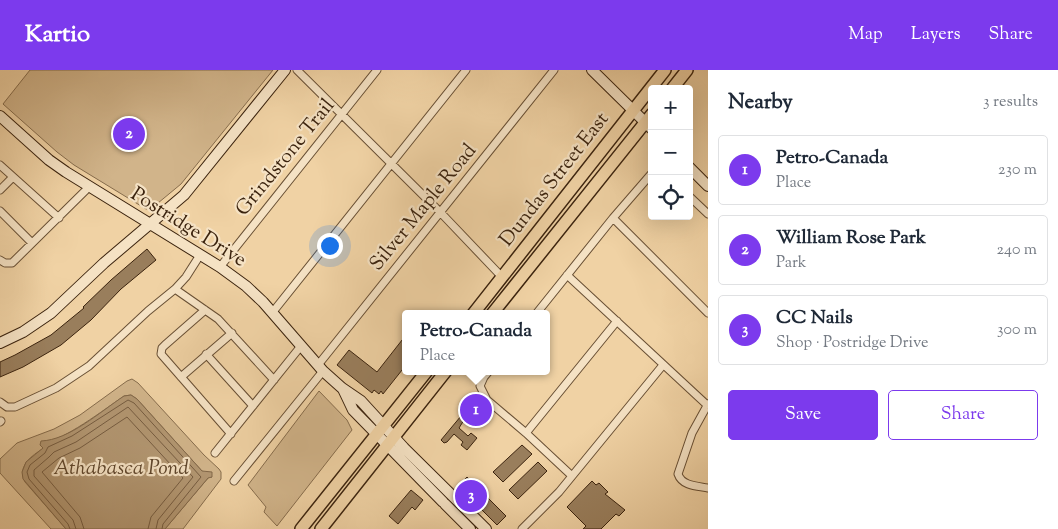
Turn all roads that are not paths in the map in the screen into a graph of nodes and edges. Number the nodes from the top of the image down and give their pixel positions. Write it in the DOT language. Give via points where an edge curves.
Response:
graph roads {
  1 [pos="285,70"];
  2 [pos="297,70"];
  3 [pos="377,70"];
  4 [pos="466,70"];
  5 [pos="554,70"];
  6 [pos="592,70"];
  7 [pos="665,70"];
  8 [pos="687,70"];
  9 [pos="675,85"];
  10 [pos="634,111"];
  11 [pos="341,114"];
  12 [pos="0,116"];
  13 [pos="648,121"];
  14 [pos="648,123"];
  15 [pos="391,163"];
  16 [pos="0,165"];
  17 [pos="693,171"];
  18 [pos="650,175"];
  19 [pos="13,177"];
  20 [pos="708,186"];
  21 [pos="89,187"];
  22 [pos="0,190"];
  23 [pos="693,200"];
  24 [pos="0,211"];
  25 [pos="441,213"];
  26 [pos="708,214"];
  27 [pos="59,218"];
  28 [pos="613,218"];
  29 [pos="150,224"];
  30 [pos="32,243"];
  31 [pos="200,255"];
  32 [pos="0,260"];
  33 [pos="220,267"];
  34 [pos="567,275"];
  35 [pos="502,277"];
  36 [pos="175,289"];
  37 [pos="205,310"];
  38 [pos="475,310"];
  39 [pos="495,310"];
  40 [pos="539,310"];
  41 [pos="272,313"];
  42 [pos="708,313"];
  43 [pos="617,321"];
  44 [pos="232,333"];
  45 [pos="0,343"];
  46 [pos="301,346"];
  47 [pos="206,354"];
  48 [pos="663,365"];
  49 [pos="320,368"];
  50 [pos="424,375"];
  51 [pos="443,375"];
  52 [pos="486,375"];
  53 [pos="181,377"];
  54 [pos="274,380"];
  55 [pos="0,402"];
  56 [pos="708,405"];
  57 [pos="253,406"];
  58 [pos="380,430"];
  59 [pos="526,433"];
  60 [pos="230,434"];
  61 [pos="391,441"];
  62 [pos="215,453"];
  63 [pos="572,476"];
  64 [pos="234,480"];
  65 [pos="708,488"];
  66 [pos="301,529"];
  67 [pos="321,529"];
  68 [pos="470,529"];
  69 [pos="486,529"];
  70 [pos="522,529"];
  1 -- 29 [label="street" via="191,188"];
  2 -- 11 [label="street"];
  3 -- 11 [label="street, Grindstone Trail"];
  4 -- 15 [label="street"];
  5 -- 25 [label="street, Silver Maple Road"];
  6 -- 10 [label="street"];
  7 -- 10 [label="main road, Dundas Street East"];
  8 -- 9 [label="main road"];
  10 -- 13 [label="street"];
  10 -- 35 [label="main road, Dundas Street East"];
  11 -- 15 [label="street"];
  11 -- 33 [label="street, Grindstone Trail"];
  12 -- 21 [label="street, Postridge Drive" via="49,160"];
  14 -- 39 [label="main road, Dundas Street East"];
  15 -- 25 [label="street"];
  15 -- 41 [label="street"];
  16 -- 19 [label="street"];
  17 -- 20 [label="street"];
  18 -- 28 [label="street"];
  19 -- 22 [label="street"];
  19 -- 27 [label="street"];
  21 -- 27 [label="street"];
  21 -- 29 [label="street, Postridge Drive"];
  23 -- 26 [label="street"];
  24 -- 30 [label="street"];
  25 -- 35 [label="street"];
  25 -- 49 [label="street, Silver Maple Road"];
  27 -- 30 [label="street"];
  28 -- 34 [label="street"];
  28 -- 42 [label="street"];
  29 -- 31 [label="street, Postridge Drive"];
  29 -- 45 [label="street" via="44,319"];
  30 -- 32 [label="street" via="12,263 5,264"];
  31 -- 33 [label="street, Postridge Drive"];
  31 -- 36 [label="street"];
  33 -- 41 [label="street, Postridge Drive" via="246,286"];
  34 -- 40 [label="street"];
  34 -- 43 [label="street"];
  35 -- 38 [label="main road, Dundas Street East"];
  36 -- 37 [label="street"];
  36 -- 55 [label="street" via="89,366 67,381 15,407 7,407"];
  37 -- 44 [label="street"];
  37 -- 53 [label="street" via="160,351"];
  41 -- 46 [label="street, Postridge Drive"];
  43 -- 48 [label="street"];
  43 -- 59 [label="street"];
  44 -- 47 [label="street"];
  44 -- 54 [label="street"];
  46 -- 49 [label="street, Postridge Drive"];
  46 -- 54 [label="street"];
  47 -- 53 [label="street"];
  47 -- 57 [label="street"];
  48 -- 56 [label="street"];
  48 -- 63 [label="street"];
  49 -- 58 [label="street, Postridge Drive" via="342,388 353,410"];
  49 -- 64 [label="street, Silver Maple Road"];
  50 -- 58 [label="main road"];
  51 -- 61 [label="main road"];
  52 -- 59 [label="street" via="480,386 486,400"];
  53 -- 60 [label="street"];
  54 -- 57 [label="street"];
  56 -- 65 [label="street" via="692,433 678,474 685,483"];
  57 -- 60 [label="street"];
  58 -- 61 [label="street, Postridge Drive"];
  58 -- 66 [label="main road"];
  59 -- 63 [label="street"];
  60 -- 62 [label="street"];
  61 -- 67 [label="main road"];
  61 -- 68 [label="street, Postridge Drive"];
  61 -- 69 [label="street, Postridge Drive"];
  63 -- 70 [label="street"];
}
